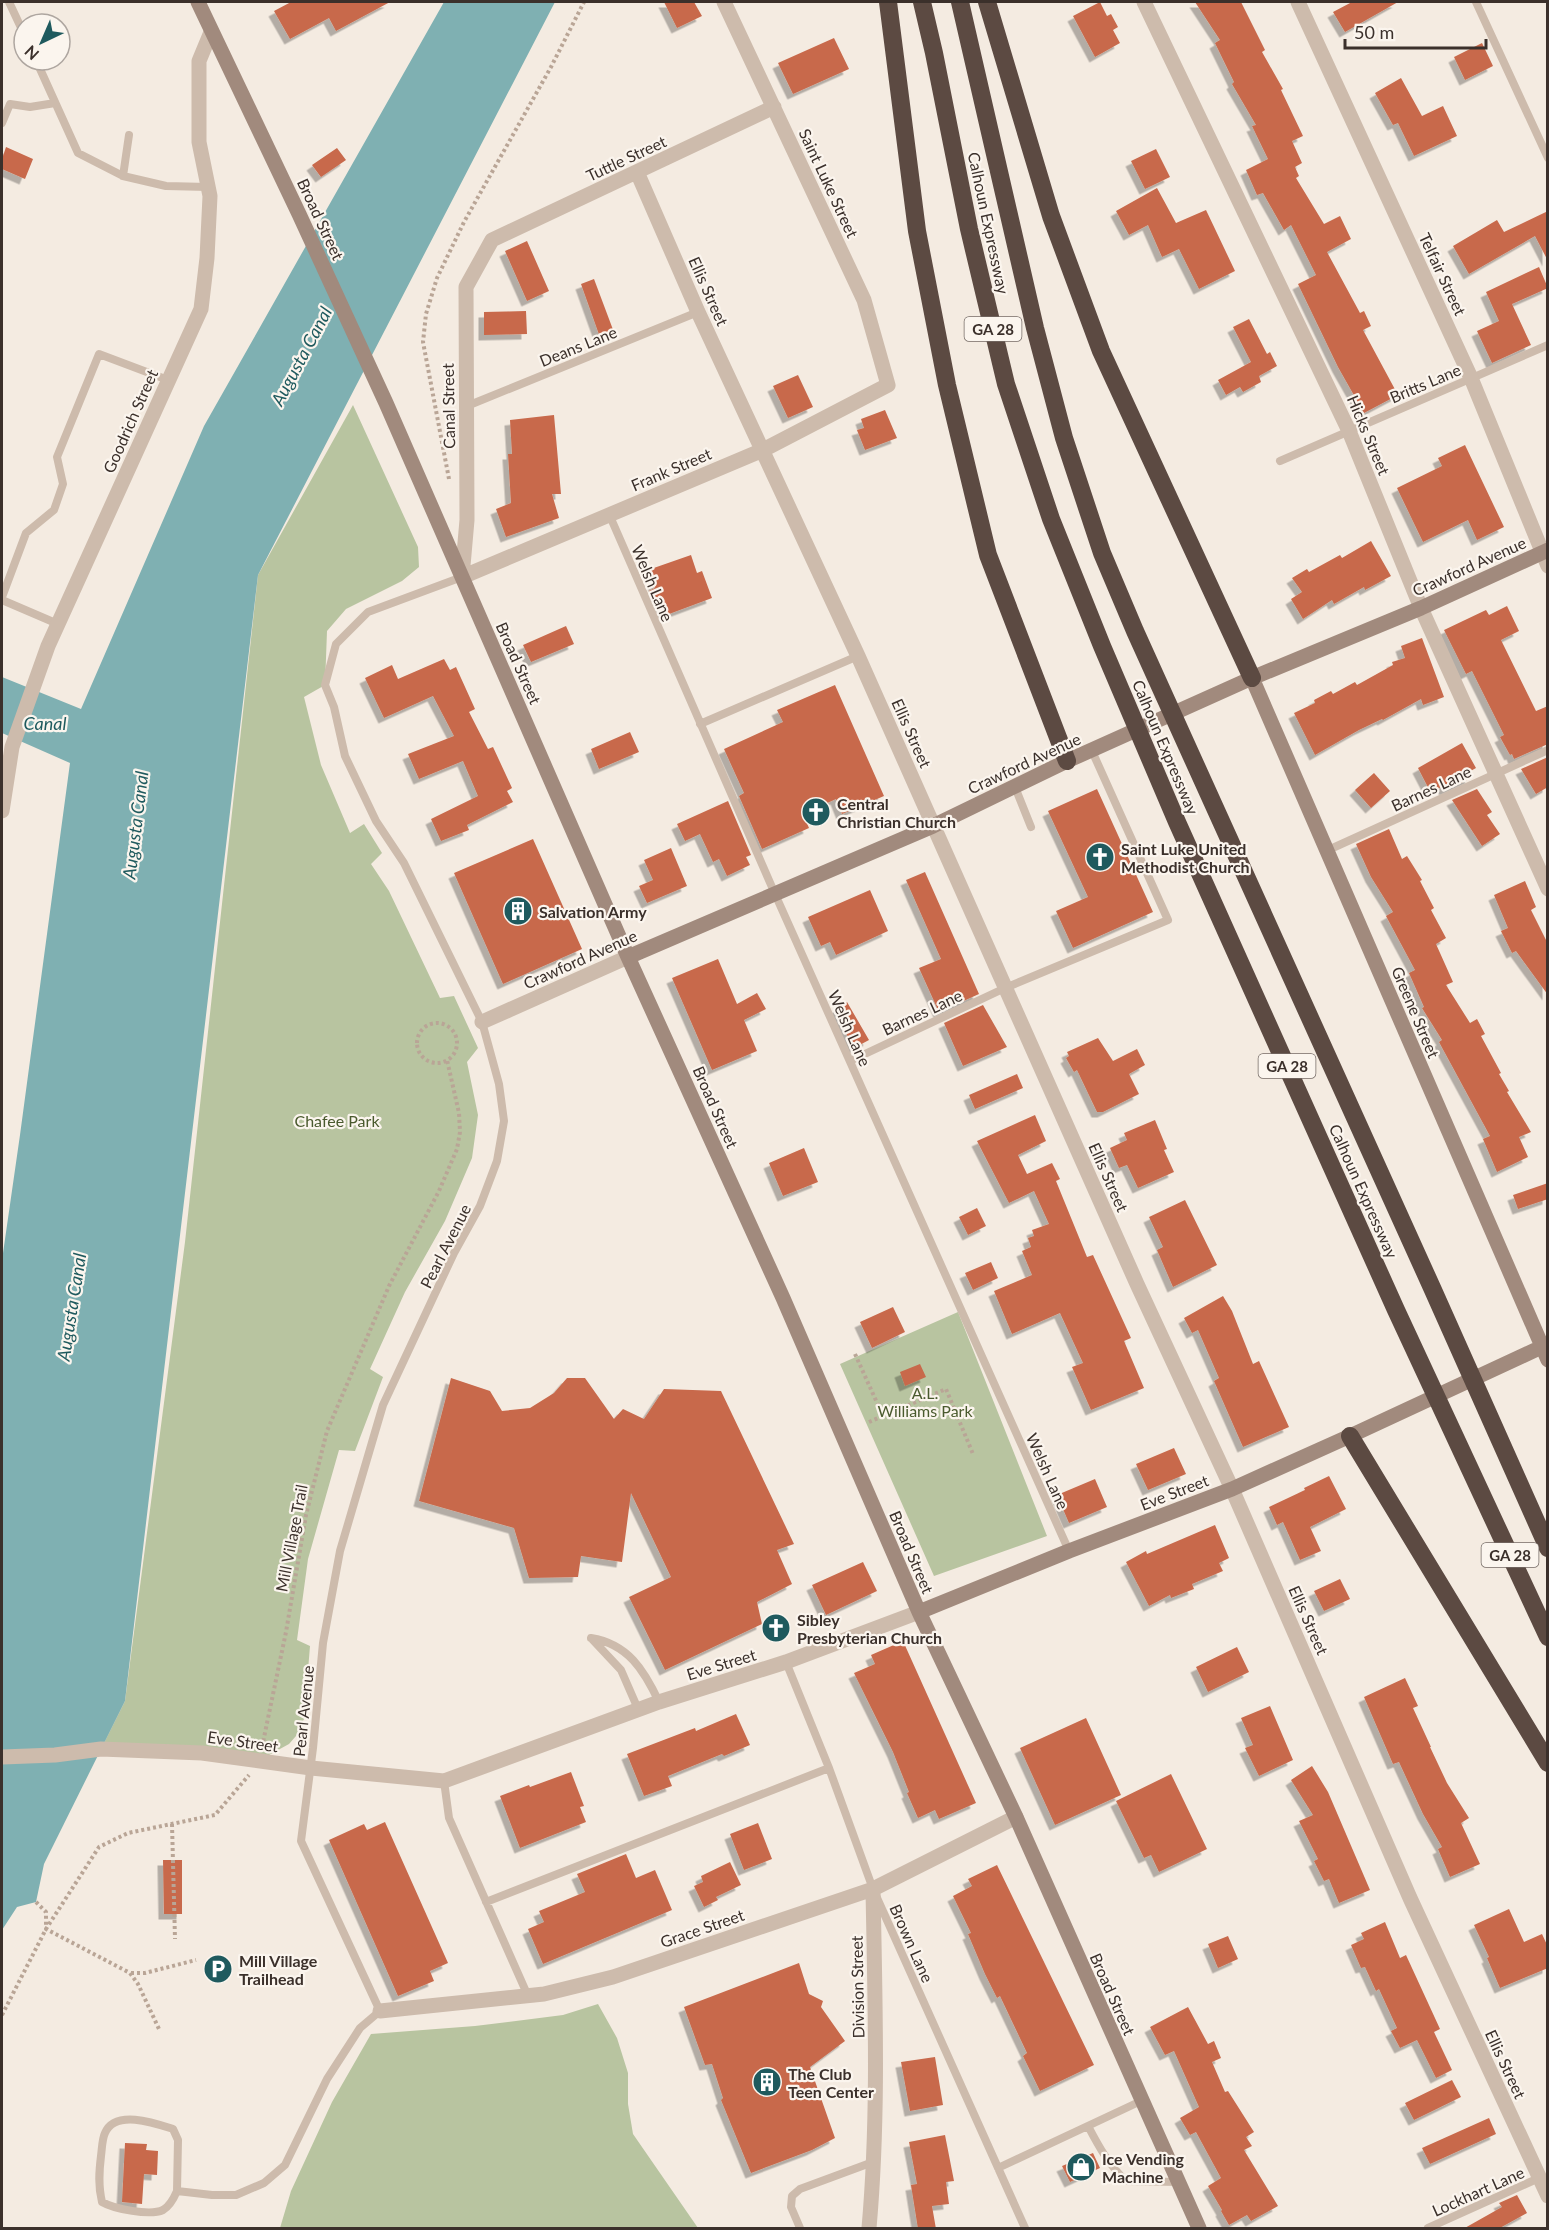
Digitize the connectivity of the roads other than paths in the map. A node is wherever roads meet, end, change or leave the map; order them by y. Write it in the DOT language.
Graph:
graph roads {
  1 [pos="198,2"];
  2 [pos="724,2"];
  3 [pos="888,2"];
  4 [pos="922,2"];
  5 [pos="960,2"];
  6 [pos="987,2"];
  7 [pos="1144,2"];
  8 [pos="1298,2"];
  9 [pos="1476,2"];
  10 [pos="211,32"];
  11 [pos="41,72"];
  12 [pos="55,103"];
  13 [pos="774,107"];
  14 [pos="2,123"];
  15 [pos="129,135"];
  16 [pos="1548,158"];
  17 [pos="637,172"];
  18 [pos="123,176"];
  19 [pos="208,187"];
  20 [pos="492,240"];
  21 [pos="698,312"];
  22 [pos="1548,345"];
  23 [pos="1471,378"];
  24 [pos="168,380"];
  25 [pos="888,385"];
  26 [pos="467,406"];
  27 [pos="1349,431"];
  28 [pos="763,450"];
  29 [pos="1280,461"];
  30 [pos="609,514"];
  31 [pos="1546,556"];
  32 [pos="462,577"];
  33 [pos="2,599"];
  34 [pos="1421,608"];
  35 [pos="58,624"];
  36 [pos="858,656"];
  37 [pos="1252,678"];
  38 [pos="700,724"];
  39 [pos="9,746"];
  40 [pos="1548,750"];
  41 [pos="1092,751"];
  42 [pos="1067,761"];
  43 [pos="1496,772"];
  44 [pos="1015,787"];
  45 [pos="2,811"];
  46 [pos="933,825"];
  47 [pos="1030,827"];
  48 [pos="1326,851"];
  49 [pos="1548,889"];
  50 [pos="775,894"];
  51 [pos="628,957"];
  52 [pos="1005,988"];
  53 [pos="482,1022"];
  54 [pos="850,1061"];
  55 [pos="1546,1350"];
  56 [pos="1350,1436"];
  57 [pos="1232,1489"];
  58 [pos="1548,1548"];
  59 [pos="1069,1551"];
  60 [pos="919,1612"];
  61 [pos="1548,1637"];
  62 [pos="786,1662"];
  63 [pos="659,1702"];
  64 [pos="638,1710"];
  65 [pos="2,1757"];
  66 [pos="1548,1763"];
  67 [pos="311,1768"];
  68 [pos="829,1768"];
  69 [pos="444,1781"];
  70 [pos="1016,1817"];
  71 [pos="873,1889"];
  72 [pos="486,1902"];
  73 [pos="528,1996"];
  74 [pos="380,2011"];
  75 [pos="1141,2101"];
  76 [pos="1088,2126"];
  77 [pos="873,2162"];
  78 [pos="998,2169"];
  79 [pos="1539,2178"];
  80 [pos="1178,2182"];
  81 [pos="177,2191"];
  82 [pos="1548,2196"];
  83 [pos="800,2229"];
  84 [pos="869,2229"];
  85 [pos="1025,2229"];
  86 [pos="1199,2229"];
  87 [pos="1428,2229"];
  1 -- 10 [label="main road, Broad Street"];
  2 -- 13 [label="street, Saint Luke Street"];
  3 -- 42 [label="highway"];
  4 -- 61 [label="highway, Calhoun Expressway / GA 28"];
  5 -- 58 [label="highway, Calhoun Expressway / GA 28"];
  6 -- 37 [label="highway"];
  7 -- 27 [label="street, Hicks Street"];
  8 -- 23 [label="street, Telfair Street"];
  9 -- 16 [label="lane"];
  10 -- 19 [label="street, Goodrich Street"];
  10 -- 32 [label="main road, Broad Street"];
  11 -- 12 [label="lane"];
  12 -- 14 [label="lane"];
  12 -- 18 [label="lane"];
  13 -- 17 [label="street, Tuttle Street"];
  13 -- 25 [label="street, Saint Luke Street"];
  15 -- 18 [label="lane"];
  17 -- 20 [label="street, Tuttle Street"];
  17 -- 21 [label="street, Ellis Street"];
  18 -- 19 [label="lane"];
  19 -- 24 [label="street, Goodrich Street"];
  20 -- 26 [label="street, Canal Street"];
  21 -- 26 [label="lane, Deans Lane"];
  21 -- 28 [label="street, Ellis Street"];
  22 -- 23 [label="lane, Britts Lane"];
  23 -- 27 [label="lane, Britts Lane"];
  23 -- 31 [label="street, Telfair Street"];
  24 -- 33 [label="lane"];
  24 -- 35 [label="street, Goodrich Street"];
  25 -- 28 [label="street, Frank Street"];
  26 -- 32 [label="street, Canal Street"];
  27 -- 29 [label="lane, Britts Lane"];
  27 -- 34 [label="street, Hicks Street"];
  28 -- 30 [label="street, Frank Street"];
  28 -- 36 [label="street, Ellis Street"];
  30 -- 32 [label="street, Frank Street"];
  30 -- 38 [label="lane, Welsh Lane"];
  31 -- 34 [label="main road, Crawford Avenue"];
  32 -- 51 [label="main road, Broad Street"];
  32 -- 53 [label="lane, Pearl Avenue"];
  33 -- 35 [label="lane"];
  34 -- 37 [label="main road, Crawford Avenue"];
  34 -- 43 [label="street, Hicks Street"];
  35 -- 39 [label="street, Goodrich Street"];
  36 -- 38 [label="lane"];
  36 -- 46 [label="street, Ellis Street"];
  37 -- 41 [label="main road, Crawford Avenue"];
  37 -- 48 [label="main road, Greene Street"];
  38 -- 50 [label="lane, Welsh Lane"];
  39 -- 45 [label="street, Goodrich Street"];
  40 -- 43 [label="lane, Barnes Lane"];
  41 -- 42 [label="main road, Crawford Avenue"];
  41 -- 52 [label="lane, Barnes Lane"];
  42 -- 44 [label="main road, Crawford Avenue"];
  43 -- 48 [label="lane, Barnes Lane"];
  43 -- 49 [label="street, Hicks Street"];
  44 -- 46 [label="main road, Crawford Avenue"];
  44 -- 47 [label="lane"];
  46 -- 50 [label="main road, Crawford Avenue"];
  46 -- 52 [label="street, Ellis Street"];
  48 -- 55 [label="main road, Greene Street"];
  50 -- 51 [label="main road, Crawford Avenue"];
  50 -- 54 [label="lane, Welsh Lane"];
  51 -- 53 [label="street, Crawford Avenue"];
  51 -- 60 [label="main road, Broad Street"];
  52 -- 54 [label="lane, Barnes Lane"];
  52 -- 57 [label="street, Ellis Street"];
  53 -- 67 [label="lane, Pearl Avenue"];
  54 -- 59 [label="lane, Welsh Lane"];
  55 -- 56 [label="main road, Eve Street"];
  56 -- 57 [label="main road, Eve Street"];
  56 -- 66 [label="highway"];
  57 -- 59 [label="main road, Eve Street"];
  57 -- 79 [label="street, Ellis Street"];
  59 -- 60 [label="main road, Eve Street"];
  60 -- 62 [label="street, Eve Street"];
  60 -- 70 [label="main road, Broad Street"];
  62 -- 63 [label="street, Eve Street"];
  62 -- 68 [label="lane, Brown Lane"];
  63 -- 64 [label="street, Eve Street"];
  63 -- 64 [label="lane"];
  64 -- 69 [label="street, Eve Street"];
  65 -- 67 [label="street, Eve Street"];
  67 -- 69 [label="street, Eve Street"];
  67 -- 74 [label="lane, Pearl Avenue"];
  68 -- 71 [label="lane, Brown Lane"];
  68 -- 72 [label="lane"];
  69 -- 72 [label="lane"];
  70 -- 71 [label="street, Grace Street"];
  70 -- 75 [label="main road, Broad Street"];
  71 -- 73 [label="street, Grace Street"];
  71 -- 77 [label="street, Division Street"];
  71 -- 78 [label="lane, Brown Lane"];
  72 -- 73 [label="lane"];
  73 -- 74 [label="street, Grace Street"];
  74 -- 81 [label="lane"];
  75 -- 76 [label="lane"];
  75 -- 80 [label="main road, Broad Street"];
  76 -- 78 [label="lane"];
  76 -- 80 [label="lane"];
  77 -- 83 [label="lane"];
  77 -- 84 [label="street, Division Street"];
  78 -- 85 [label="lane, Brown Lane"];
  79 -- 82 [label="street, Ellis Street"];
  79 -- 87 [label="lane, Lockhart Lane"];
  80 -- 86 [label="main road, Broad Street"];
  81 -- 81 [label="lane"];
}
